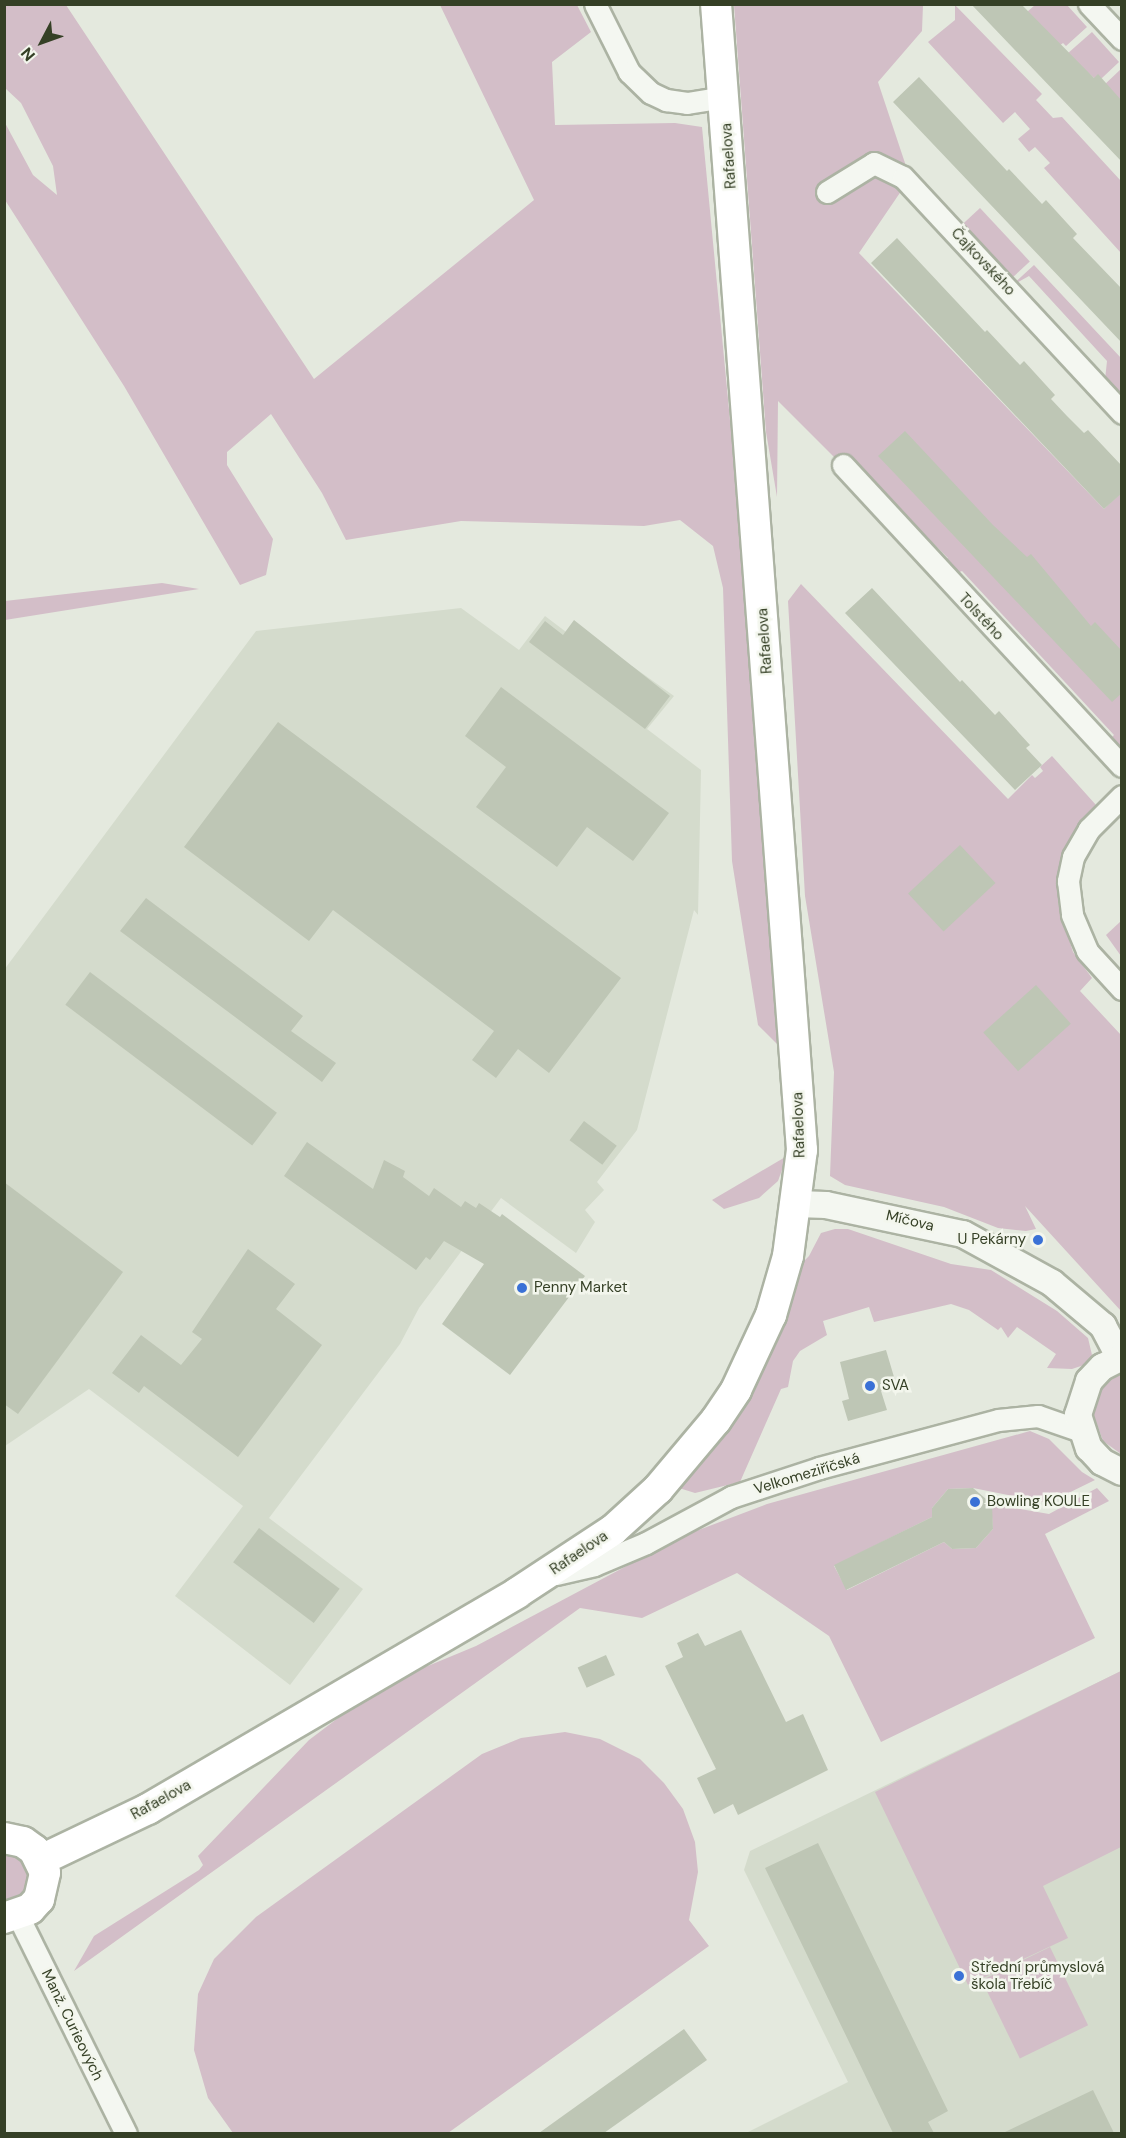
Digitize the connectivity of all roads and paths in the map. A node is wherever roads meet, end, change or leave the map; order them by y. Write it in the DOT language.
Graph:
graph roads {
  1 [pos="595,4"];
  2 [pos="716,4"];
  3 [pos="1089,4"];
  4 [pos="1122,39"];
  5 [pos="724,97"];
  6 [pos="827,192"];
  7 [pos="1122,413"];
  8 [pos="843,465"];
  9 [pos="1122,766"];
  10 [pos="1122,796"];
  11 [pos="1122,989"];
  12 [pos="797,1204"];
  13 [pos="1121,1358"];
  14 [pos="1081,1431"];
  15 [pos="1122,1472"];
  16 [pos="543,1577"];
  17 [pos="4,1838"];
  18 [pos="41,1860"];
  19 [pos="11,1917"];
  20 [pos="126,2133"];
  1 -- 5 [label="street"];
  2 -- 5 [label="main road, Rafaelova"];
  3 -- 4 [label="street"];
  5 -- 12 [label="main road, Rafaelova"];
  6 -- 7 [label="street, Čajkovského"];
  8 -- 9 [label="street, Tolstého"];
  10 -- 11 [label="street"];
  12 -- 13 [label="street, Míčova"];
  12 -- 16 [label="main road, Rafaelova"];
  13 -- 14 [label="street"];
  14 -- 15 [label="street"];
  14 -- 16 [label="street, Velkomeziříčská"];
  16 -- 18 [label="main road, Rafaelova"];
  17 -- 18 [label="main road"];
  18 -- 19 [label="main road"];
  19 -- 20 [label="street, Manž. Curieových"];
}
